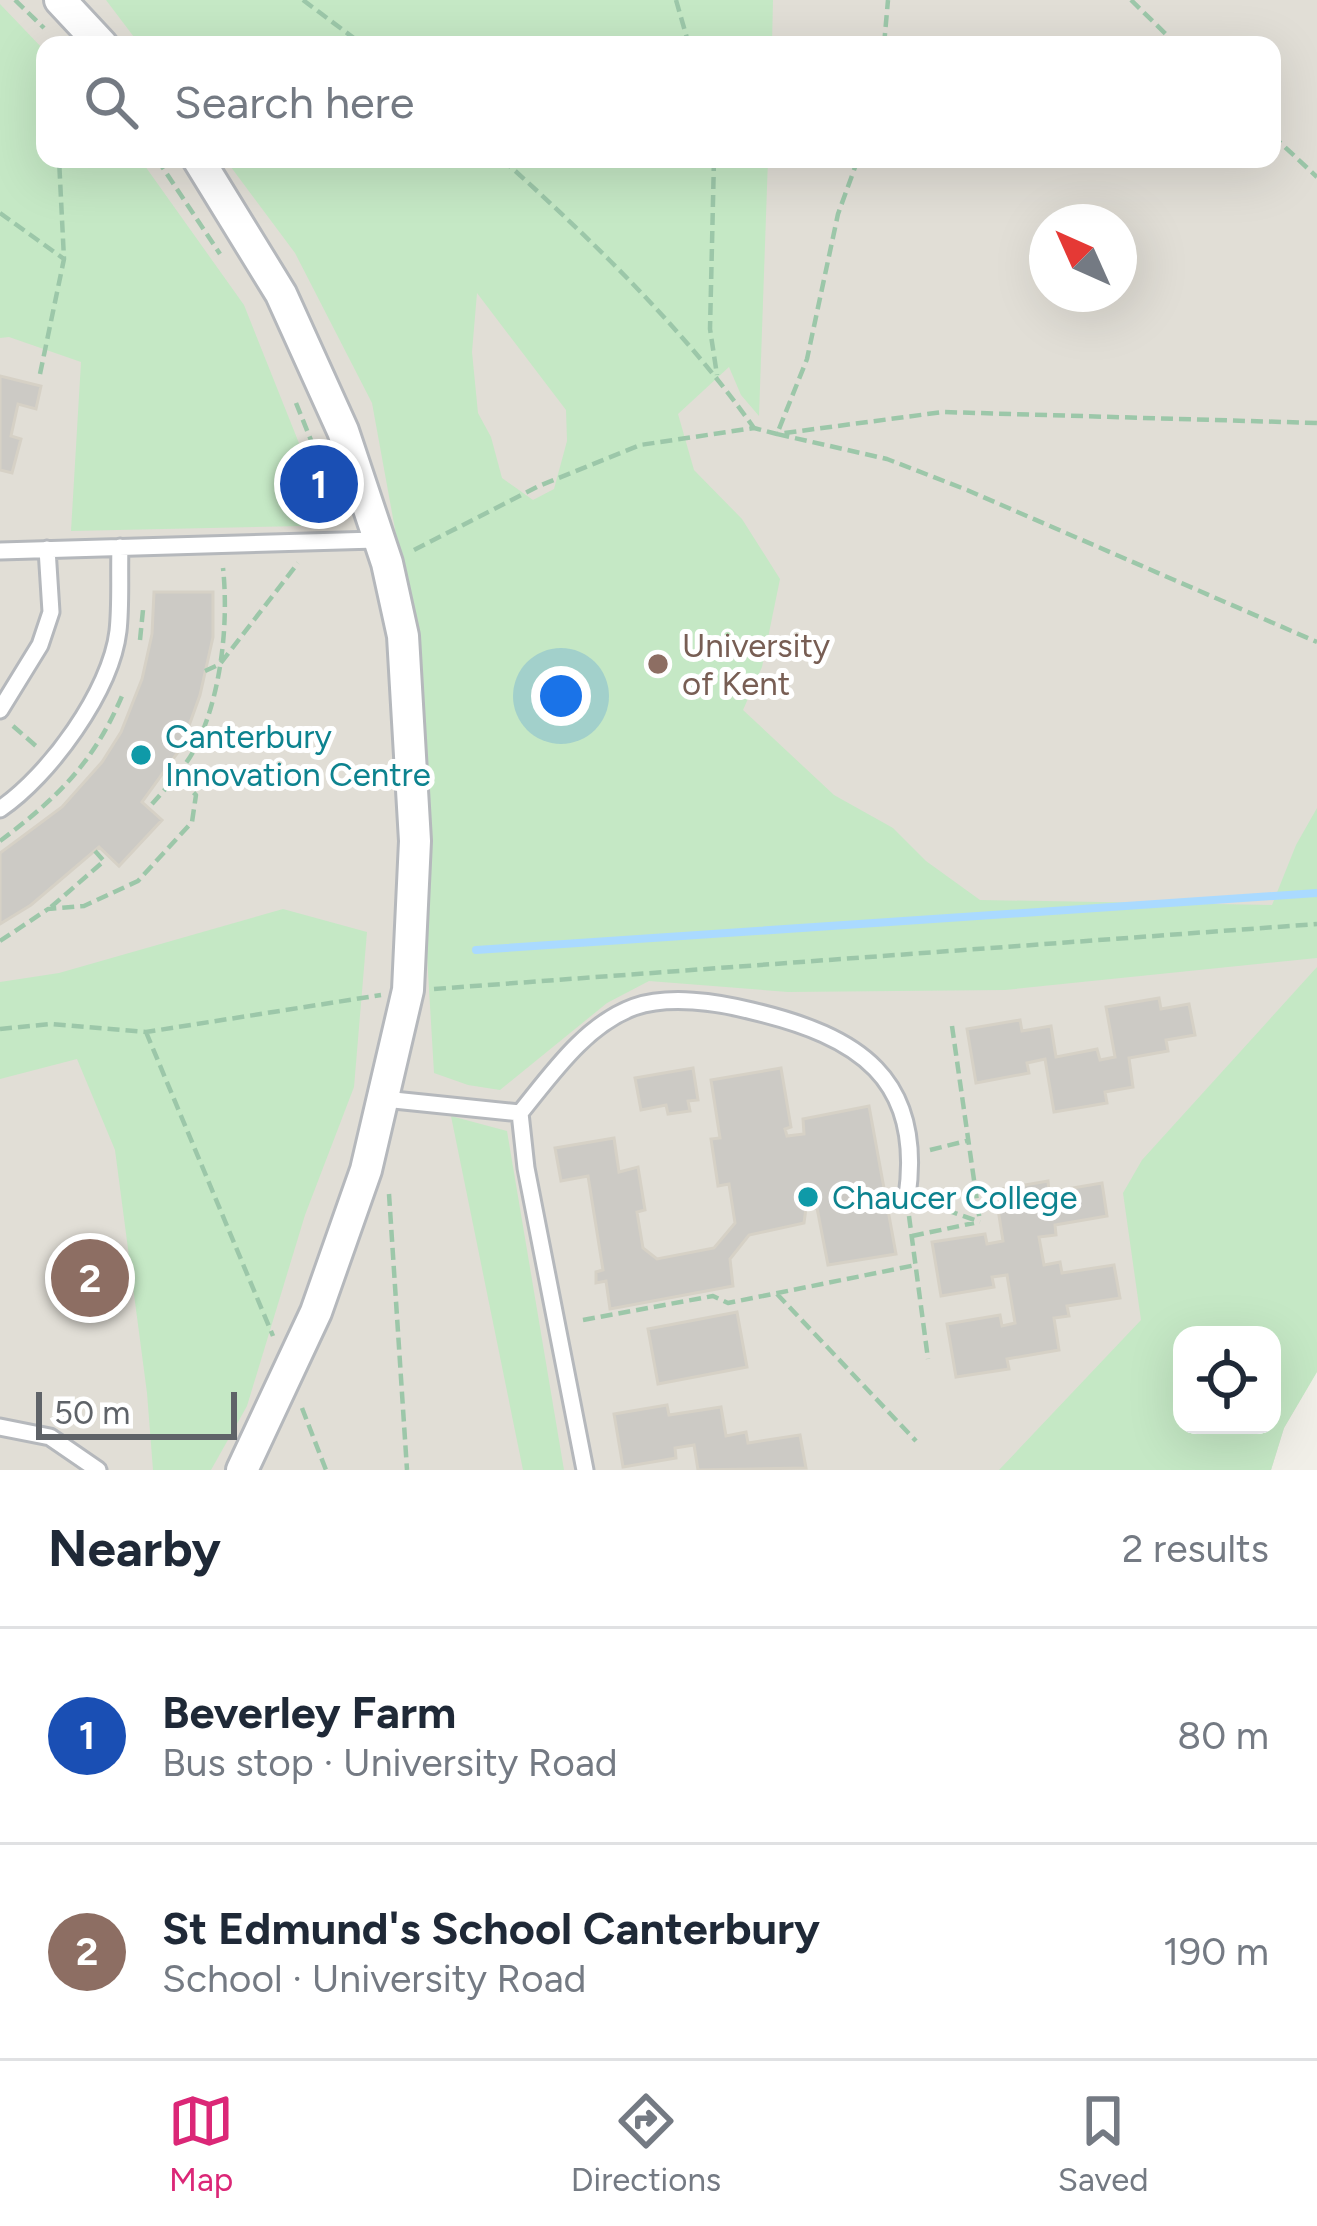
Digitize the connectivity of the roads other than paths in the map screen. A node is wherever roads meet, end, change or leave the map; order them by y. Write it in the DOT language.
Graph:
graph roads {
  1 [pos="60,0"];
  2 [pos="94,36"];
  3 [pos="204,168"];
  4 [pos="120,547"];
  5 [pos="47,549"];
  6 [pos="0,551"];
  7 [pos="382,552"];
  8 [pos="0,710"];
  9 [pos="0,808"];
  10 [pos="383,1099"];
  11 [pos="520,1113"];
  12 [pos="907,1197"];
  13 [pos="0,1427"];
  14 [pos="98,1470"];
  15 [pos="242,1470"];
  16 [pos="585,1470"];
  1 -- 2 [label="street"];
  3 -- 7 [label="street"];
  4 -- 5 [label="lane"];
  4 -- 7 [label="lane"];
  4 -- 9 [label="lane"];
  5 -- 6 [label="lane"];
  5 -- 8 [label="lane"];
  7 -- 10 [label="street"];
  10 -- 11 [label="lane"];
  10 -- 15 [label="street"];
  11 -- 12 [label="lane"];
  11 -- 16 [label="lane"];
  13 -- 14 [label="lane"];
}
